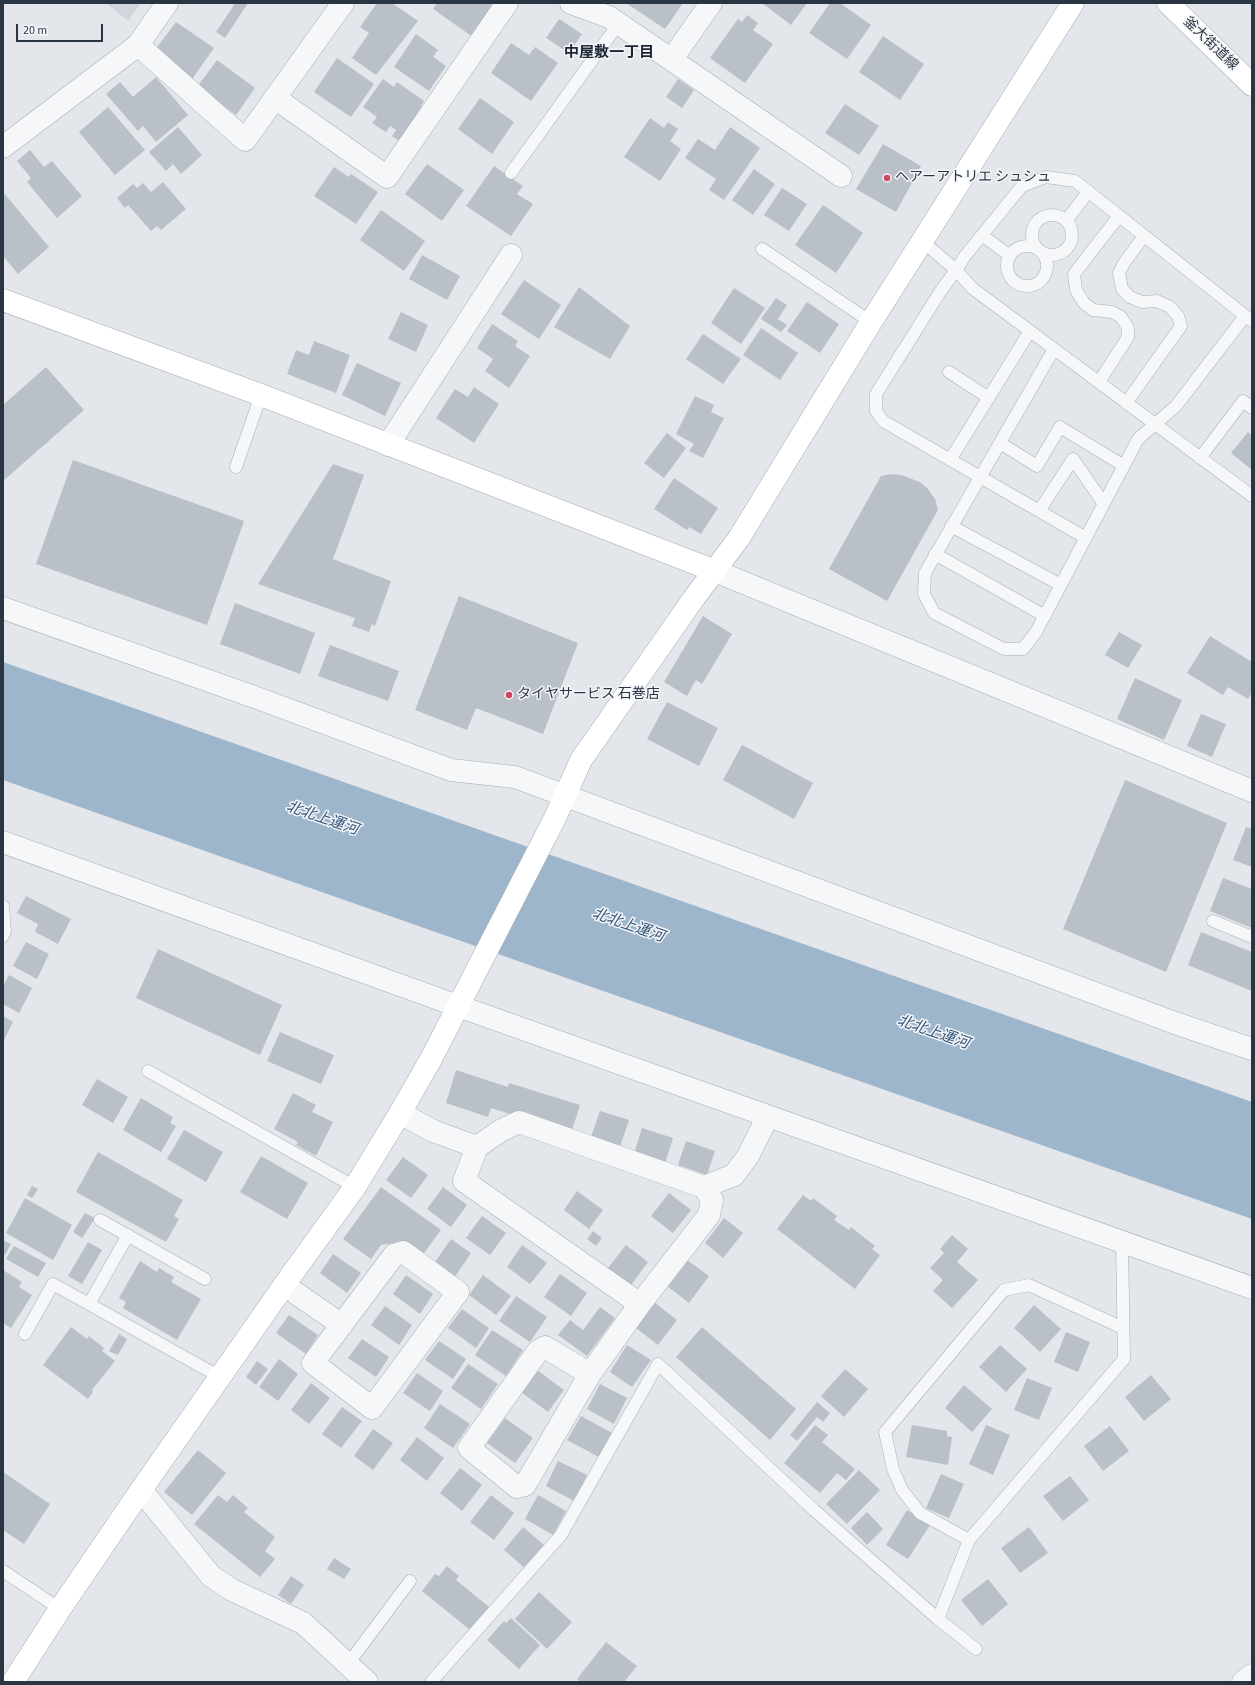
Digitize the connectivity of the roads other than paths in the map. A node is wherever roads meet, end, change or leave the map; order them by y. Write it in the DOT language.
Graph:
graph roads {
  1 [pos="168,3"];
  2 [pos="342,3"];
  3 [pos="507,3"];
  4 [pos="571,3"];
  5 [pos="711,3"];
  6 [pos="1073,3"];
  7 [pos="1168,3"];
  8 [pos="619,23"];
  9 [pos="138,45"];
  10 [pos="672,59"];
  11 [pos="1252,85"];
  12 [pos="275,98"];
  13 [pos="3,147"];
  14 [pos="511,173"];
  15 [pos="841,176"];
  16 [pos="1088,192"];
  17 [pos="1119,216"];
  18 [pos="1066,221"];
  19 [pos="982,235"];
  20 [pos="1144,236"];
  21 [pos="922,241"];
  22 [pos="762,249"];
  23 [pos="1041,252"];
  24 [pos="511,255"];
  25 [pos="1010,256"];
  26 [pos="956,270"];
  27 [pos="3,300"];
  28 [pos="1249,319"];
  29 [pos="871,322"];
  30 [pos="1030,331"];
  31 [pos="1054,349"];
  32 [pos="949,372"];
  33 [pos="1099,382"];
  34 [pos="261,395"];
  35 [pos="989,398"];
  36 [pos="1126,403"];
  37 [pos="1252,408"];
  38 [pos="1154,424"];
  39 [pos="1000,443"];
  40 [pos="388,445"];
  41 [pos="1200,458"];
  42 [pos="950,460"];
  43 [pos="1124,466"];
  44 [pos="236,467"];
  45 [pos="980,477"];
  46 [pos="1252,496"];
  47 [pos="1104,504"];
  48 [pos="1040,511"];
  49 [pos="951,526"];
  50 [pos="1086,538"];
  51 [pos="935,554"];
  52 [pos="715,571"];
  53 [pos="1061,585"];
  54 [pos="3,608"];
  55 [pos="1045,616"];
  56 [pos="1252,791"];
  57 [pos="565,795"];
  58 [pos="3,842"];
  59 [pos="3,906"];
  60 [pos="1213,921"];
  61 [pos="3,936"];
  62 [pos="1252,937"];
  63 [pos="458,1006"];
  64 [pos="1252,1049"];
  65 [pos="148,1071"];
  66 [pos="400,1113"];
  67 [pos="768,1116"];
  68 [pos="476,1147"];
  69 [pos="704,1187"];
  70 [pos="355,1188"];
  71 [pos="100,1220"];
  72 [pos="128,1235"];
  73 [pos="1122,1242"];
  74 [pos="205,1279"];
  75 [pos="284,1285"];
  76 [pos="1252,1288"];
  77 [pos="89,1304"];
  78 [pos="640,1304"];
  79 [pos="342,1325"];
  80 [pos="1123,1328"];
  81 [pos="25,1334"];
  82 [pos="590,1374"];
  83 [pos="220,1377"];
  84 [pos="141,1490"];
  85 [pos="969,1540"];
  86 [pos="3,1571"];
  87 [pos="410,1581"];
  88 [pos="60,1608"];
  89 [pos="938,1620"];
  90 [pos="976,1649"];
  91 [pos="348,1664"];
  92 [pos="1252,1675"];
  93 [pos="13,1682"];
  94 [pos="367,1682"];
  95 [pos="431,1682"];
  96 [pos="1243,1682"];
  1 -- 9 [label="street"];
  2 -- 12 [label="street"];
  3 -- 12 [label="street"];
  4 -- 8 [label="street"];
  5 -- 10 [label="street"];
  6 -- 21 [label="street"];
  7 -- 11 [label="street, 釜大街道線"];
  8 -- 10 [label="street"];
  8 -- 14 [label="lane"];
  9 -- 12 [label="street"];
  9 -- 13 [label="street"];
  10 -- 15 [label="street"];
  16 -- 17 [label="lane"];
  16 -- 18 [label="lane"];
  16 -- 19 [label="lane"];
  17 -- 20 [label="lane"];
  17 -- 33 [label="lane"];
  18 -- 23 [label="lane"];
  18 -- 23 [label="lane"];
  19 -- 25 [label="lane"];
  19 -- 26 [label="lane"];
  20 -- 28 [label="lane"];
  20 -- 36 [label="lane"];
  21 -- 26 [label="lane"];
  21 -- 29 [label="street"];
  22 -- 29 [label="lane"];
  23 -- 25 [label="lane"];
  23 -- 25 [label="lane"];
  24 -- 40 [label="street"];
  26 -- 30 [label="lane"];
  26 -- 42 [label="lane"];
  27 -- 34 [label="street"];
  28 -- 38 [label="lane"];
  29 -- 52 [label="street"];
  30 -- 31 [label="lane"];
  30 -- 35 [label="lane"];
  31 -- 33 [label="lane"];
  31 -- 39 [label="lane"];
  32 -- 35 [label="lane"];
  33 -- 36 [label="lane"];
  34 -- 40 [label="street"];
  34 -- 44 [label="lane"];
  35 -- 42 [label="lane"];
  36 -- 38 [label="lane"];
  37 -- 41 [label="lane"];
  38 -- 41 [label="lane"];
  38 -- 43 [label="lane"];
  39 -- 43 [label="lane"];
  39 -- 45 [label="lane"];
  40 -- 52 [label="street"];
  41 -- 46 [label="lane"];
  42 -- 45 [label="lane"];
  43 -- 47 [label="lane"];
  45 -- 48 [label="lane"];
  45 -- 49 [label="lane"];
  47 -- 48 [label="lane"];
  47 -- 50 [label="lane"];
  48 -- 50 [label="lane"];
  49 -- 51 [label="lane"];
  49 -- 53 [label="lane"];
  50 -- 53 [label="lane"];
  51 -- 55 [label="lane"];
  51 -- 55 [label="lane"];
  52 -- 56 [label="street"];
  52 -- 57 [label="street"];
  53 -- 55 [label="lane"];
  54 -- 57 [label="street"];
  57 -- 63 [label="street"];
  57 -- 64 [label="street"];
  58 -- 63 [label="street"];
  59 -- 61 [label="lane"];
  60 -- 62 [label="lane"];
  63 -- 66 [label="street"];
  63 -- 67 [label="street"];
  65 -- 70 [label="lane"];
  66 -- 68 [label="street"];
  66 -- 70 [label="street"];
  67 -- 69 [label="street"];
  67 -- 73 [label="street"];
  68 -- 69 [label="street"];
  68 -- 78 [label="street"];
  69 -- 78 [label="street"];
  70 -- 75 [label="street"];
  71 -- 72 [label="lane"];
  72 -- 74 [label="lane"];
  72 -- 77 [label="lane"];
  73 -- 76 [label="street"];
  73 -- 80 [label="lane"];
  75 -- 79 [label="street"];
  75 -- 83 [label="street"];
  77 -- 81 [label="lane"];
  77 -- 83 [label="lane"];
  78 -- 82 [label="street"];
  79 -- 79 [label="street"];
  80 -- 85 [label="lane"];
  80 -- 85 [label="lane"];
  82 -- 82 [label="street"];
  83 -- 84 [label="street"];
  84 -- 88 [label="street"];
  84 -- 91 [label="street"];
  85 -- 89 [label="lane"];
  86 -- 88 [label="lane"];
  87 -- 91 [label="lane"];
  88 -- 93 [label="street"];
  89 -- 90 [label="lane"];
  89 -- 95 [label="lane"];
  91 -- 94 [label="street"];
  92 -- 96 [label="street"];
}
